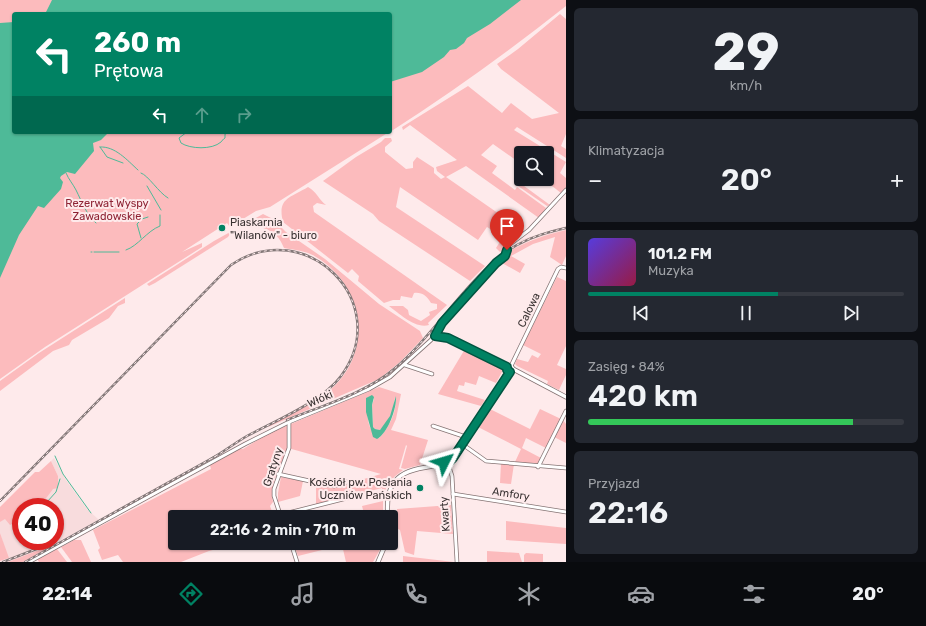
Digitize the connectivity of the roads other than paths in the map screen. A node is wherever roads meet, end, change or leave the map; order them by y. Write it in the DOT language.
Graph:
graph roads {
  1 [pos="566,190"];
  2 [pos="566,268"];
  3 [pos="435,336"];
  4 [pos="405,365"];
  5 [pos="510,369"];
  6 [pos="432,374"];
  7 [pos="566,397"];
  8 [pos="566,411"];
  9 [pos="289,422"];
  10 [pos="433,426"];
  11 [pos="466,436"];
  12 [pos="461,444"];
  13 [pos="447,462"];
  14 [pos="538,467"];
  15 [pos="566,468"];
  16 [pos="278,474"];
  17 [pos="347,482"];
  18 [pos="453,494"];
  19 [pos="359,495"];
  20 [pos="279,510"];
  21 [pos="303,510"];
  22 [pos="388,510"];
  23 [pos="566,512"];
  24 [pos="293,550"];
  25 [pos="383,550"];
  26 [pos="29,562"];
  27 [pos="297,562"];
  28 [pos="378,562"];
  29 [pos="457,562"];
  1 -- 3 [label="street, Włóki"];
  2 -- 5 [label="street, Calowa"];
  3 -- 4 [label="street, Włóki"];
  3 -- 5 [label="street"];
  4 -- 6 [label="street"];
  4 -- 9 [label="street, Włóki"];
  5 -- 7 [label="street"];
  5 -- 11 [label="street"];
  8 -- 14 [label="street"];
  9 -- 16 [label="street, Gratyny"];
  9 -- 26 [label="street, Włóki"];
  10 -- 11 [label="street"];
  11 -- 12 [label="street"];
  12 -- 13 [label="street"];
  12 -- 14 [label="street"];
  13 -- 18 [label="street, Kwarty"];
  13 -- 22 [label="street"];
  14 -- 15 [label="street"];
  16 -- 17 [label="street"];
  16 -- 20 [label="street, Gratyny"];
  18 -- 23 [label="street, Amfory"];
  18 -- 29 [label="street, Kwarty"];
  19 -- 21 [label="street"];
  24 -- 27 [label="street"];
  25 -- 28 [label="street"];
}
